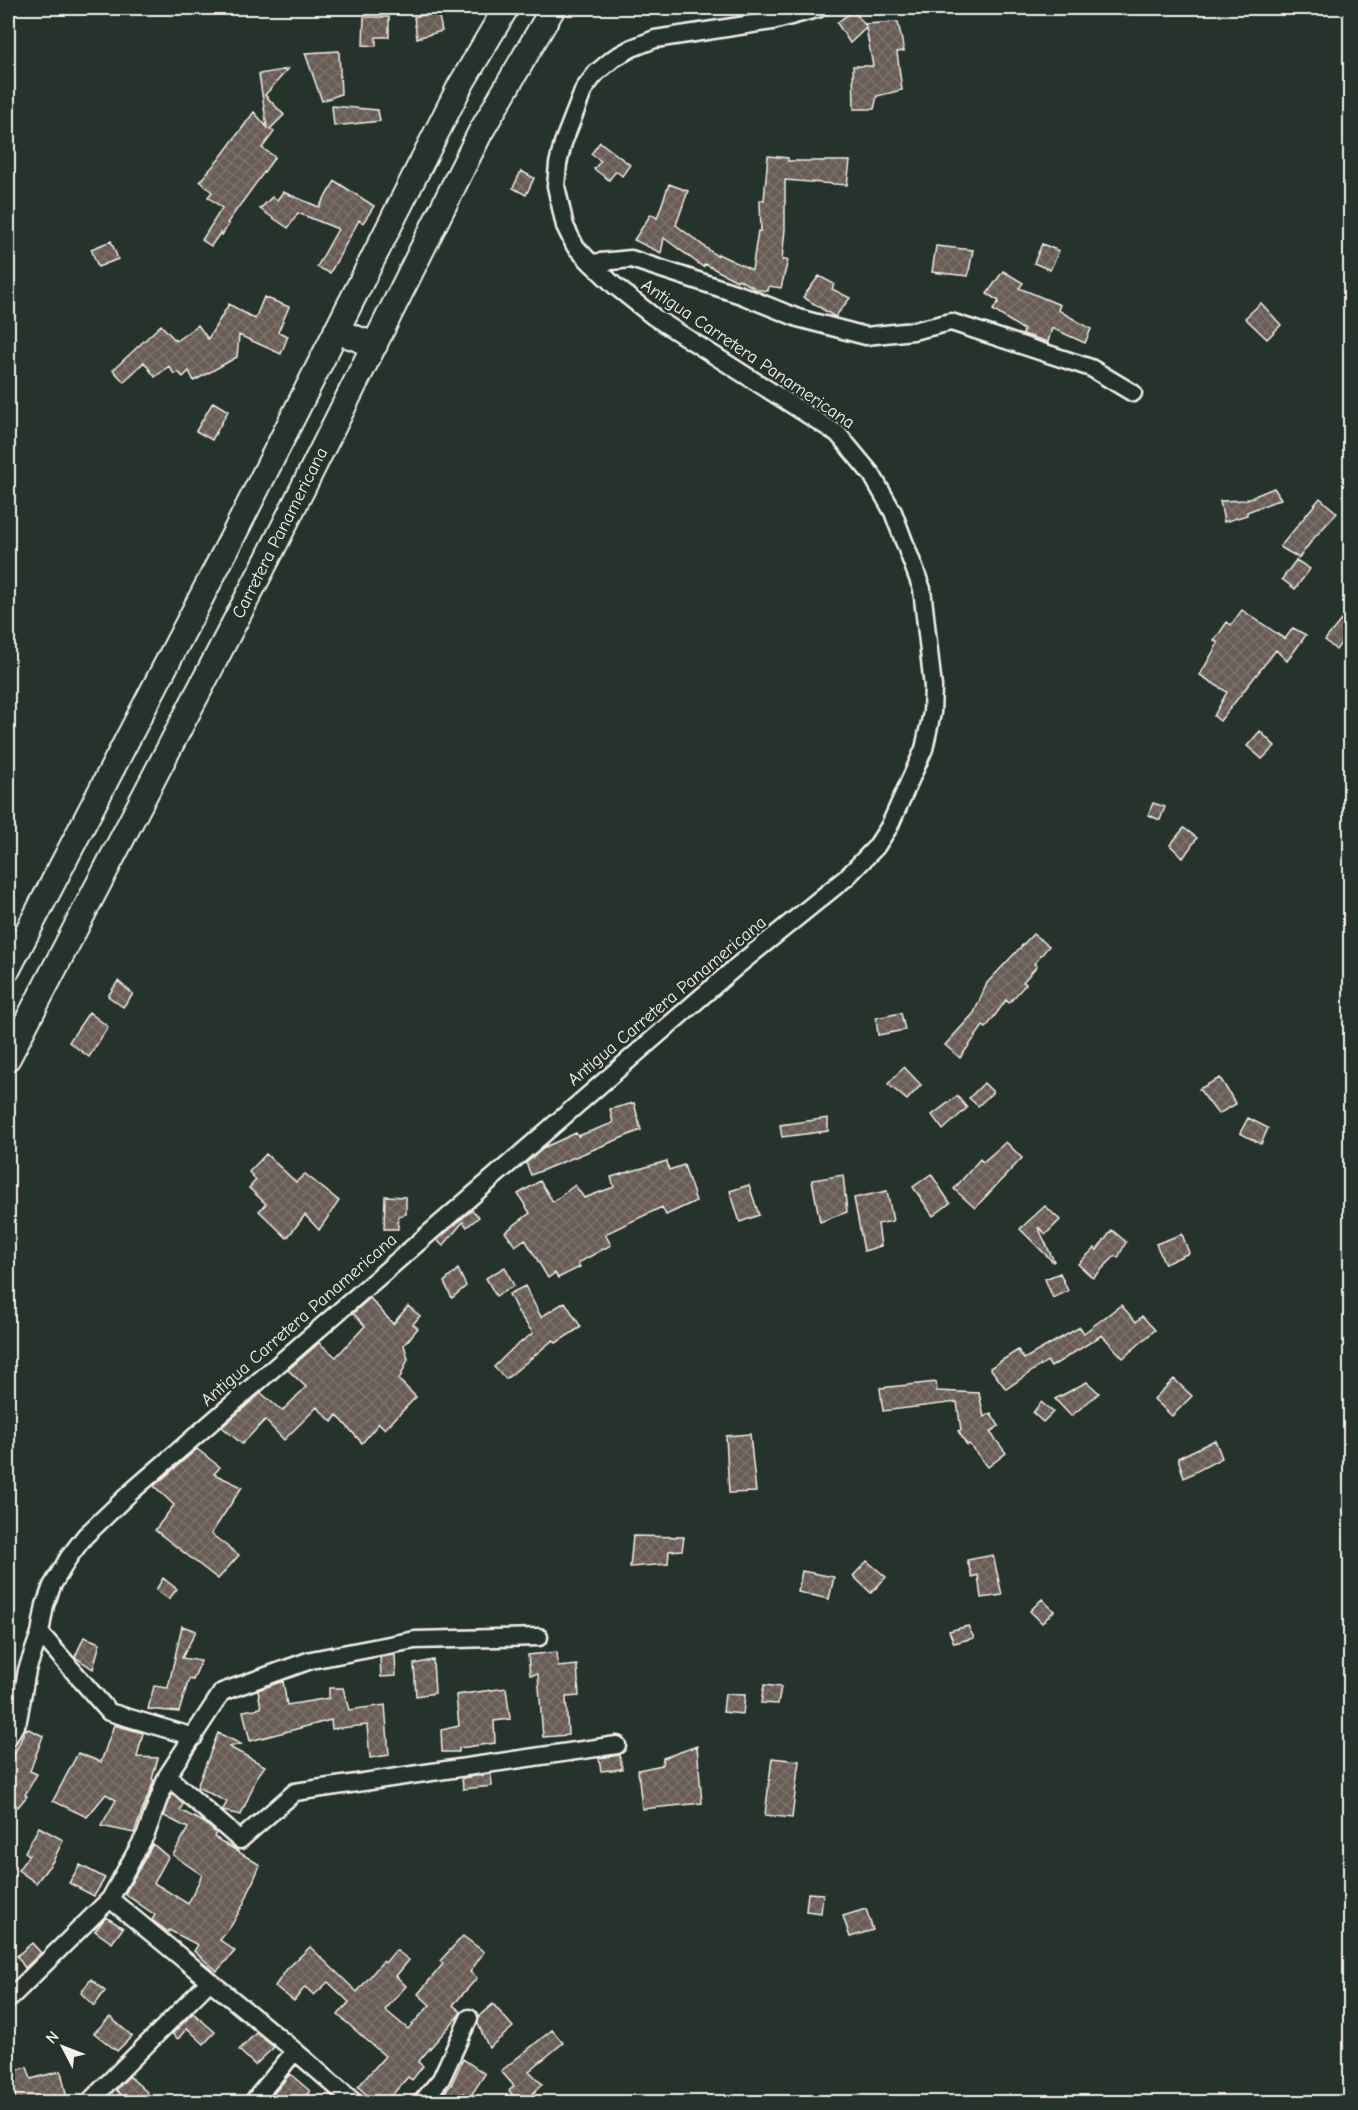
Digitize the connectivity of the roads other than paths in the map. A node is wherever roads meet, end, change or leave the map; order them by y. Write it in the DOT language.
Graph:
graph roads {
  1 [pos="506,8"];
  2 [pos="553,8"];
  3 [pos="820,8"];
  4 [pos="591,263"];
  5 [pos="336,331"];
  6 [pos="375,345"];
  7 [pos="1133,393"];
  8 [pos="8,969"];
  9 [pos="8,1058"];
  10 [pos="40,1633"];
  11 [pos="539,1638"];
  12 [pos="194,1737"];
  13 [pos="8,1738"];
  14 [pos="616,1746"];
  15 [pos="167,1776"];
  16 [pos="110,1899"];
  17 [pos="210,1981"];
  18 [pos="8,2000"];
  19 [pos="470,2018"];
  20 [pos="295,2051"];
  21 [pos="89,2103"];
  22 [pos="253,2103"];
  23 [pos="354,2103"];
  24 [pos="422,2103"];
  1 -- 5 [label="highway"];
  2 -- 6 [label="highway, Carretera Panamericana"];
  3 -- 4 [label="street, Antigua Carretera Panamericana"];
  4 -- 7 [label="street"];
  4 -- 10 [label="street, Antigua Carretera Panamericana"];
  5 -- 6 [label="highway"];
  5 -- 8 [label="highway"];
  6 -- 9 [label="highway, Carretera Panamericana"];
  10 -- 12 [label="street"];
  10 -- 13 [label="street, Antigua Carretera Panamericana"];
  11 -- 12 [label="street"];
  12 -- 15 [label="street"];
  14 -- 15 [label="street"];
  15 -- 16 [label="street"];
  16 -- 17 [label="street"];
  16 -- 18 [label="street"];
  17 -- 20 [label="street"];
  17 -- 21 [label="street"];
  19 -- 24 [label="street"];
  20 -- 22 [label="street"];
  20 -- 23 [label="street"];
}
